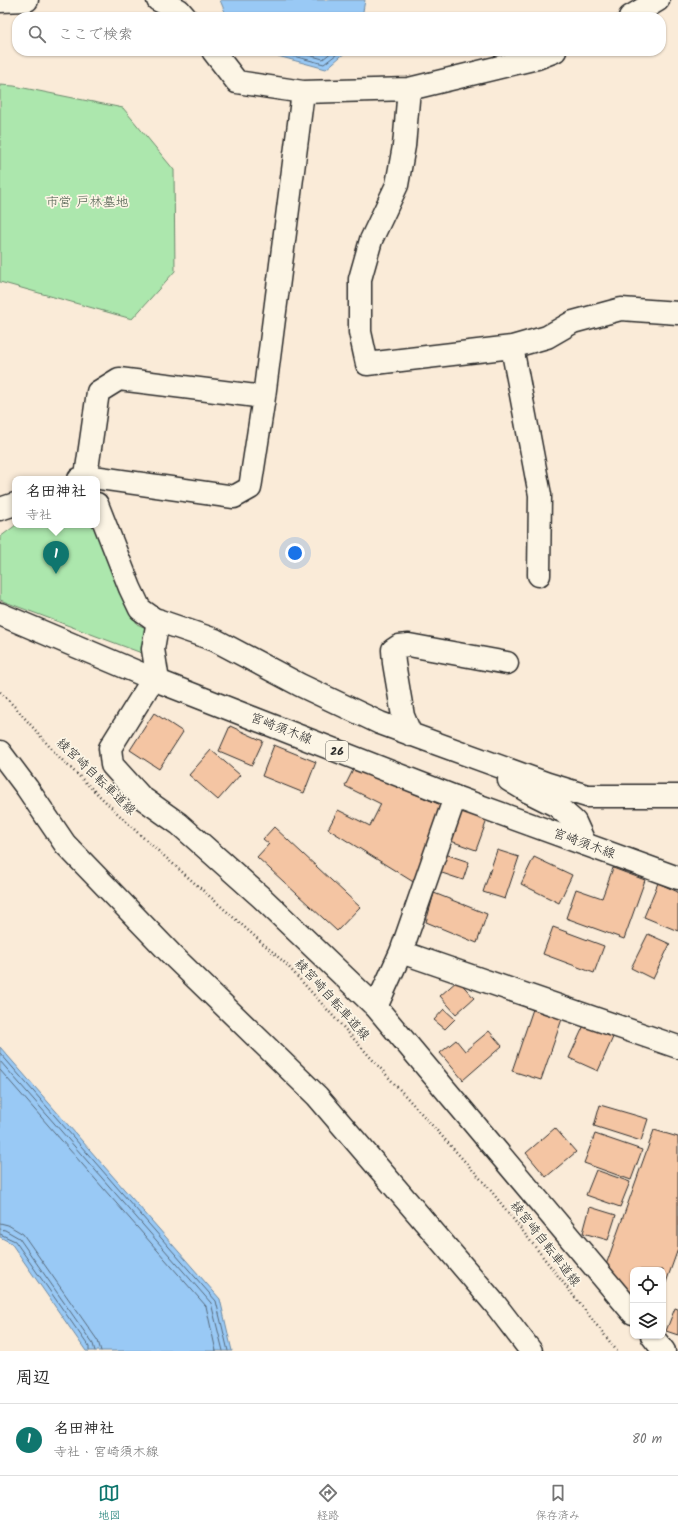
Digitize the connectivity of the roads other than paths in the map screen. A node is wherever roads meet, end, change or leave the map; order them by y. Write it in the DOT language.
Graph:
graph roads {
  1 [pos="27,0"];
  2 [pos="158,0"];
  3 [pos="658,0"];
  4 [pos="0,1"];
  5 [pos="181,12"];
  6 [pos="638,12"];
  7 [pos="217,56"];
  8 [pos="542,56"];
  9 [pos="409,89"];
  10 [pos="302,92"];
  11 [pos="678,313"];
  12 [pos="512,347"];
  13 [pos="264,397"];
  14 [pos="84,476"];
  15 [pos="100,480"];
  16 [pos="12,505"];
  17 [pos="0,509"];
  18 [pos="100,512"];
  19 [pos="539,575"];
  20 [pos="0,614"];
  21 [pos="158,620"];
  22 [pos="507,663"];
  23 [pos="156,680"];
  24 [pos="412,735"];
  25 [pos="0,752"];
  26 [pos="502,768"];
  27 [pos="678,796"];
  28 [pos="455,797"];
  29 [pos="585,844"];
  30 [pos="678,878"];
  31 [pos="401,952"];
  32 [pos="376,1007"];
  33 [pos="678,1047"];
  34 [pos="630,1309"];
  35 [pos="654,1339"];
  36 [pos="531,1351"];
  37 [pos="664,1351"];
  1 -- 4 [label="street"];
  2 -- 5 [label="street"];
  3 -- 6 [label="street"];
  7 -- 10 [label="street"];
  8 -- 9 [label="street"];
  9 -- 10 [label="street"];
  9 -- 12 [label="street"];
  10 -- 13 [label="street"];
  11 -- 12 [label="street"];
  12 -- 19 [label="street"];
  13 -- 14 [label="street"];
  13 -- 15 [label="street"];
  16 -- 17 [label="street"];
  18 -- 21 [label="street"];
  20 -- 23 [label="street, 宮崎須木線 / 26"];
  21 -- 23 [label="street"];
  21 -- 24 [label="street"];
  22 -- 24 [label="street"];
  23 -- 28 [label="street, 宮崎須木線 / 26"];
  23 -- 32 [label="street"];
  24 -- 26 [label="street"];
  25 -- 36 [label="street"];
  26 -- 27 [label="street"];
  26 -- 29 [label="street"];
  28 -- 29 [label="street, 宮崎須木線 / 26"];
  28 -- 31 [label="street"];
  29 -- 30 [label="street, 宮崎須木線 / 26"];
  31 -- 32 [label="street"];
  31 -- 33 [label="street"];
  32 -- 34 [label="street"];
  35 -- 37 [label="street"];
}
